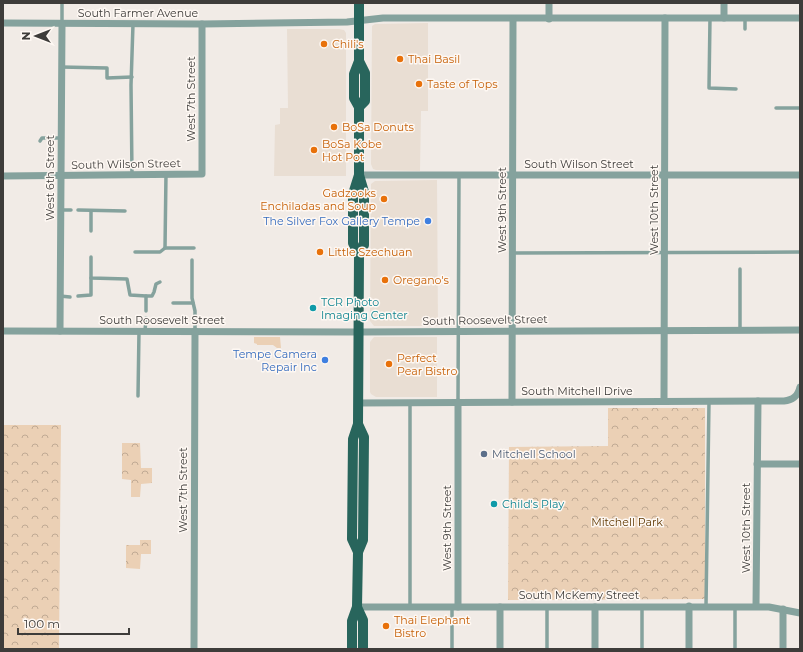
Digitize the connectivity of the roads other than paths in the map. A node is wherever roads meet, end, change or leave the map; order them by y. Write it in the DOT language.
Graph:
graph roads {
  1 [pos="62,3"];
  2 [pos="359,3"];
  3 [pos="549,3"];
  4 [pos="724,3"];
  5 [pos="665,18"];
  6 [pos="710,18"];
  7 [pos="724,18"];
  8 [pos="745,18"];
  9 [pos="800,18"];
  10 [pos="513,19"];
  11 [pos="549,19"];
  12 [pos="359,20"];
  13 [pos="3,24"];
  14 [pos="62,24"];
  15 [pos="133,24"];
  16 [pos="202,24"];
  17 [pos="745,29"];
  18 [pos="62,67"];
  19 [pos="132,77"];
  20 [pos="736,89"];
  21 [pos="776,108"];
  22 [pos="800,108"];
  23 [pos="61,138"];
  24 [pos="40,141"];
  25 [pos="166,174"];
  26 [pos="202,174"];
  27 [pos="132,175"];
  28 [pos="359,175"];
  29 [pos="459,175"];
  30 [pos="513,175"];
  31 [pos="665,175"];
  32 [pos="800,175"];
  33 [pos="3,176"];
  34 [pos="61,176"];
  35 [pos="61,210"];
  36 [pos="71,210"];
  37 [pos="78,210"];
  38 [pos="91,210"];
  39 [pos="126,211"];
  40 [pos="91,231"];
  41 [pos="166,248"];
  42 [pos="194,248"];
  43 [pos="135,252"];
  44 [pos="800,252"];
  45 [pos="513,253"];
  46 [pos="665,253"];
  47 [pos="91,257"];
  48 [pos="192,260"];
  49 [pos="740,268"];
  50 [pos="91,278"];
  51 [pos="160,282"];
  52 [pos="60,296"];
  53 [pos="78,296"];
  54 [pos="146,296"];
  55 [pos="70,297"];
  56 [pos="174,303"];
  57 [pos="193,303"];
  58 [pos="146,311"];
  59 [pos="146,318"];
  60 [pos="513,330"];
  61 [pos="664,330"];
  62 [pos="740,330"];
  63 [pos="800,330"];
  64 [pos="3,331"];
  65 [pos="60,331"];
  66 [pos="142,331"];
  67 [pos="195,331"];
  68 [pos="459,331"];
  69 [pos="359,332"];
  70 [pos="798,394"];
  71 [pos="138,396"];
  72 [pos="664,401"];
  73 [pos="709,401"];
  74 [pos="758,401"];
  75 [pos="358,402"];
  76 [pos="410,402"];
  77 [pos="458,402"];
  78 [pos="512,402"];
  79 [pos="757,464"];
  80 [pos="800,464"];
  81 [pos="500,606"];
  82 [pos="547,606"];
  83 [pos="595,606"];
  84 [pos="642,606"];
  85 [pos="689,606"];
  86 [pos="706,606"];
  87 [pos="735,606"];
  88 [pos="756,606"];
  89 [pos="358,607"];
  90 [pos="410,607"];
  91 [pos="455,607"];
  92 [pos="783,609"];
  93 [pos="800,613"];
  94 [pos="194,649"];
  95 [pos="352,649"];
  96 [pos="363,649"];
  97 [pos="452,649"];
  98 [pos="500,649"];
  99 [pos="547,649"];
  100 [pos="595,649"];
  101 [pos="642,649"];
  102 [pos="689,649"];
  103 [pos="735,649"];
  104 [pos="783,649"];
  1 -- 14 [label="lane"];
  2 -- 12 [label="main road"];
  3 -- 11 [label="street"];
  4 -- 7 [label="street"];
  5 -- 6 [label="street, South Farmer Avenue"];
  5 -- 11 [label="street, South Farmer Avenue"];
  5 -- 31 [label="street, West 10th Street"];
  6 -- 7 [label="street, South Farmer Avenue"];
  6 -- 20 [label="lane"];
  7 -- 8 [label="street, South Farmer Avenue"];
  8 -- 9 [label="street, South Farmer Avenue"];
  8 -- 17 [label="lane"];
  10 -- 11 [label="street, South Farmer Avenue"];
  10 -- 12 [label="street, South Farmer Avenue"];
  10 -- 30 [label="street, West 9th Street"];
  12 -- 16 [label="street, South Farmer Avenue"];
  12 -- 28 [label="main road"];
  13 -- 14 [label="street, South Farmer Avenue"];
  14 -- 15 [label="street, South Farmer Avenue"];
  14 -- 18 [label="street, West 6th Street"];
  15 -- 16 [label="street, South Farmer Avenue"];
  15 -- 19 [label="lane"];
  16 -- 26 [label="street, West 7th Street"];
  18 -- 19 [label="lane"];
  18 -- 23 [label="street, West 6th Street"];
  19 -- 27 [label="lane"];
  21 -- 22 [label="lane"];
  23 -- 24 [label="lane"];
  23 -- 34 [label="street, West 6th Street"];
  25 -- 26 [label="street, South Wilson Street"];
  25 -- 27 [label="street, South Wilson Street"];
  25 -- 41 [label="lane"];
  27 -- 34 [label="street, South Wilson Street"];
  28 -- 29 [label="street, South Wilson Street"];
  28 -- 69 [label="main road"];
  29 -- 30 [label="street, South Wilson Street"];
  29 -- 68 [label="lane"];
  30 -- 31 [label="street, South Wilson Street"];
  30 -- 45 [label="street, West 9th Street"];
  31 -- 32 [label="street, South Wilson Street"];
  31 -- 46 [label="street, West 10th Street"];
  33 -- 34 [label="street, South Wilson Street"];
  34 -- 35 [label="street, West 6th Street"];
  35 -- 36 [label="lane"];
  35 -- 52 [label="street, West 6th Street"];
  37 -- 38 [label="lane"];
  38 -- 39 [label="lane"];
  38 -- 40 [label="lane"];
  41 -- 42 [label="lane"];
  41 -- 43 [label="lane"];
  44 -- 46 [label="lane"];
  45 -- 46 [label="lane"];
  45 -- 60 [label="street, West 9th Street"];
  46 -- 61 [label="street, West 10th Street"];
  47 -- 50 [label="lane"];
  48 -- 57 [label="lane"];
  49 -- 62 [label="lane"];
  50 -- 53 [label="lane"];
  50 -- 54 [label="lane"];
  51 -- 54 [label="lane"];
  52 -- 55 [label="lane"];
  52 -- 65 [label="street, West 6th Street"];
  54 -- 58 [label="lane"];
  56 -- 57 [label="lane"];
  57 -- 67 [label="lane"];
  59 -- 66 [label="lane"];
  60 -- 61 [label="street, South Roosevelt Street"];
  60 -- 68 [label="street, South Roosevelt Street"];
  60 -- 78 [label="street, West 9th Street"];
  61 -- 62 [label="street, South Roosevelt Street"];
  61 -- 72 [label="street, West 10th Street"];
  62 -- 63 [label="street, South Roosevelt Street"];
  64 -- 65 [label="street, South Roosevelt Street"];
  65 -- 66 [label="street, South Roosevelt Street"];
  66 -- 67 [label="street, South Roosevelt Street"];
  66 -- 71 [label="lane"];
  67 -- 69 [label="street, South Roosevelt Street"];
  67 -- 94 [label="street, West 7th Street"];
  68 -- 69 [label="street, South Roosevelt Street"];
  68 -- 77 [label="lane"];
  69 -- 75 [label="main road"];
  70 -- 74 [label="street, South Mitchell Drive"];
  72 -- 73 [label="street, South Mitchell Drive"];
  72 -- 78 [label="street, South Mitchell Drive"];
  73 -- 74 [label="street, South Mitchell Drive"];
  73 -- 86 [label="lane"];
  74 -- 79 [label="street, West 10th Street"];
  75 -- 76 [label="street, South Mitchell Drive"];
  75 -- 89 [label="main road"];
  76 -- 77 [label="street, South Mitchell Drive"];
  76 -- 90 [label="lane"];
  77 -- 78 [label="street, South Mitchell Drive"];
  77 -- 91 [label="street, West 9th Street"];
  79 -- 80 [label="street"];
  79 -- 88 [label="street, West 10th Street"];
  81 -- 82 [label="street, South McKemy Street"];
  81 -- 91 [label="street, South McKemy Street"];
  81 -- 98 [label="street"];
  82 -- 83 [label="street, South McKemy Street"];
  82 -- 99 [label="lane"];
  83 -- 84 [label="street, South McKemy Street"];
  83 -- 100 [label="street"];
  84 -- 85 [label="street, South McKemy Street"];
  84 -- 101 [label="lane"];
  85 -- 86 [label="street, South McKemy Street"];
  85 -- 102 [label="street"];
  86 -- 87 [label="street, South McKemy Street"];
  87 -- 88 [label="street, South McKemy Street"];
  87 -- 103 [label="lane"];
  88 -- 92 [label="street, South McKemy Street"];
  89 -- 90 [label="street, South McKemy Street"];
  89 -- 95 [label="main road"];
  89 -- 96 [label="main road"];
  90 -- 91 [label="street, South McKemy Street"];
  91 -- 97 [label="lane"];
  92 -- 93 [label="street, South McKemy Street"];
  92 -- 104 [label="street"];
}
